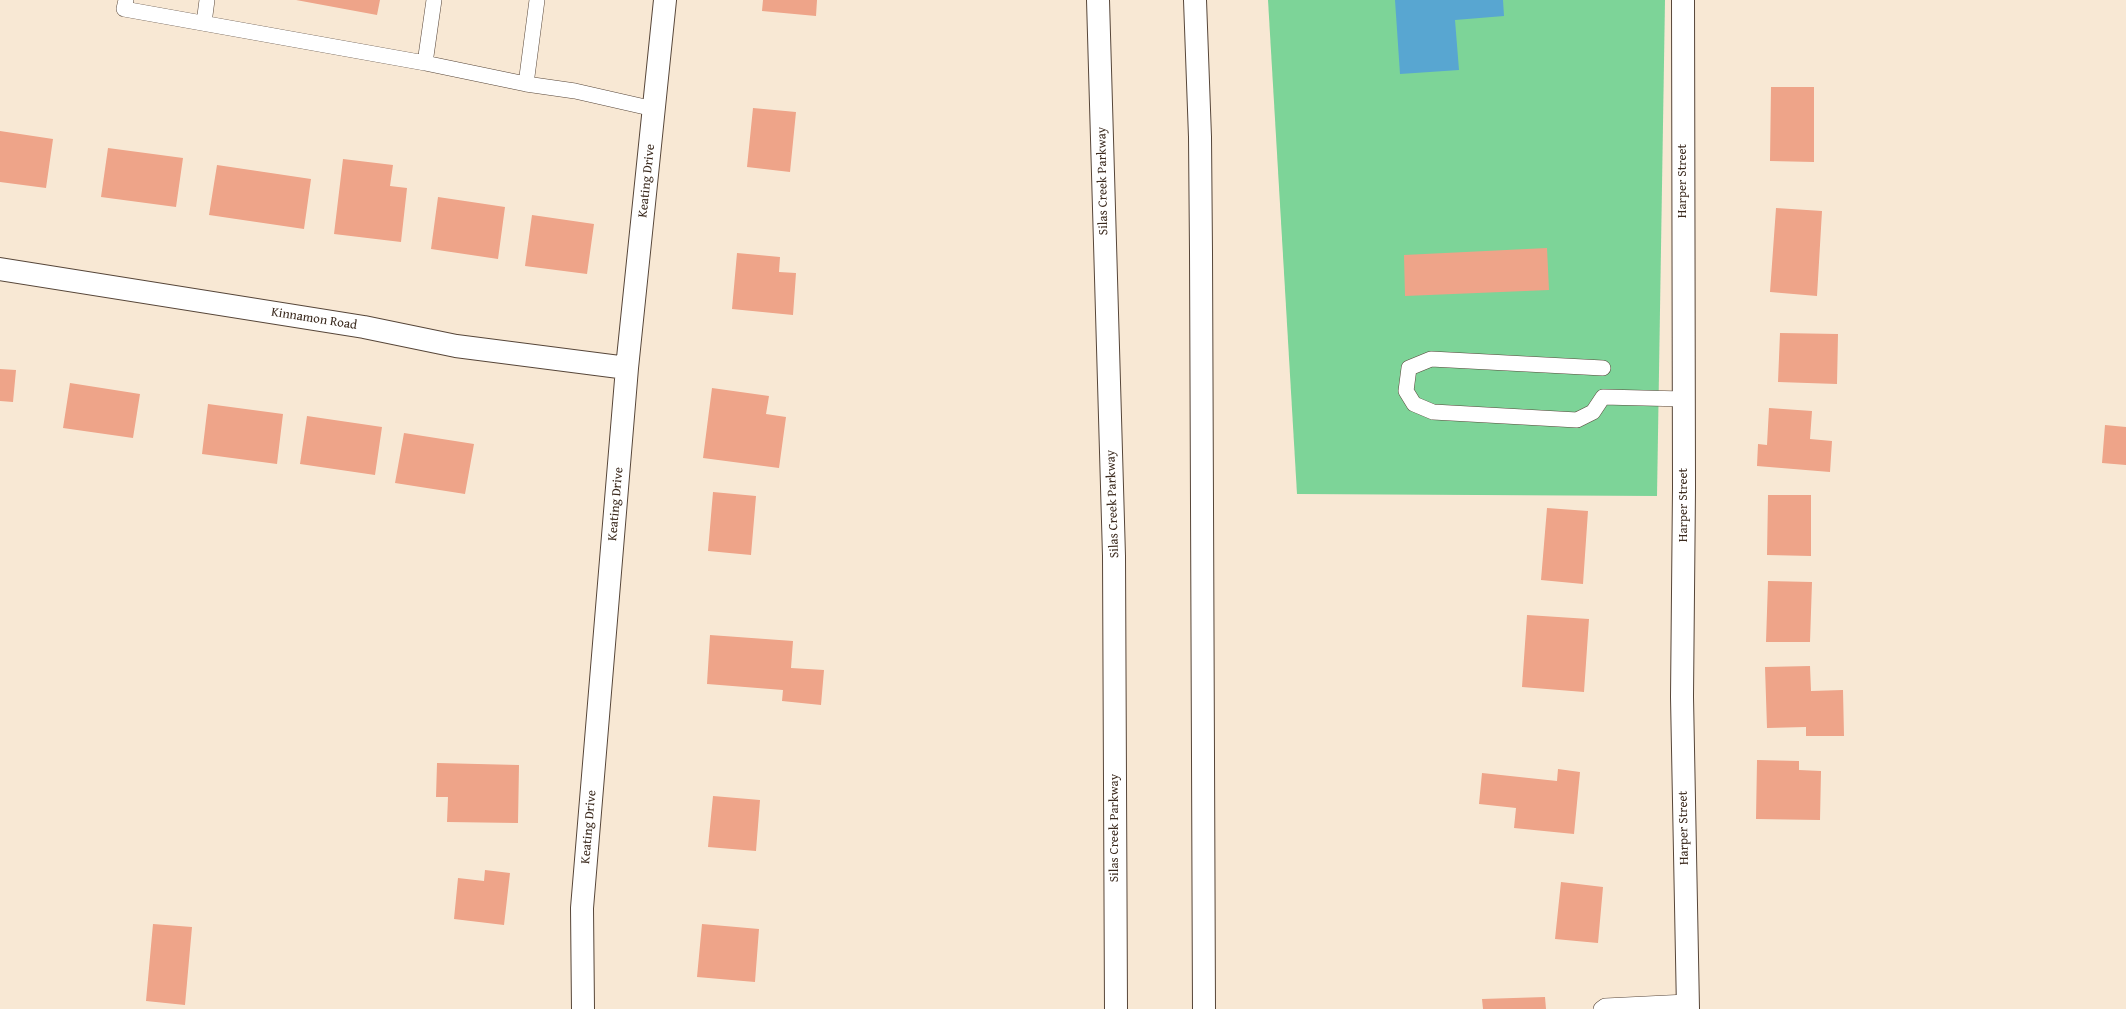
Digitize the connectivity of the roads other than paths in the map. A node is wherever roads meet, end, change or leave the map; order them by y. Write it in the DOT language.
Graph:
graph roads {
  1 [pos="126,0"];
  2 [pos="207,0"];
  3 [pos="434,0"];
  4 [pos="537,0"];
  5 [pos="666,0"];
  6 [pos="1098,0"];
  7 [pos="1195,0"];
  8 [pos="1683,0"];
  9 [pos="204,23"];
  10 [pos="425,63"];
  11 [pos="526,84"];
  12 [pos="654,109"];
  13 [pos="0,269"];
  14 [pos="627,368"];
  15 [pos="1603,368"];
  16 [pos="1684,399"];
  17 [pos="1687,1005"];
  18 [pos="583,1009"];
  19 [pos="1116,1009"];
  20 [pos="1204,1009"];
  21 [pos="1601,1009"];
  1 -- 9 [label="lane"];
  2 -- 9 [label="lane"];
  3 -- 10 [label="lane"];
  4 -- 11 [label="lane"];
  5 -- 12 [label="street, Keating Drive"];
  6 -- 19 [label="street, Silas Creek Parkway"];
  7 -- 20 [label="street"];
  8 -- 16 [label="street, Harper Street"];
  9 -- 10 [label="lane"];
  10 -- 11 [label="lane"];
  11 -- 12 [label="lane"];
  12 -- 14 [label="street, Keating Drive"];
  13 -- 14 [label="street, Kinnamon Road"];
  14 -- 18 [label="street, Keating Drive"];
  15 -- 16 [label="lane"];
  16 -- 17 [label="street, Harper Street"];
  17 -- 21 [label="lane"];
}
